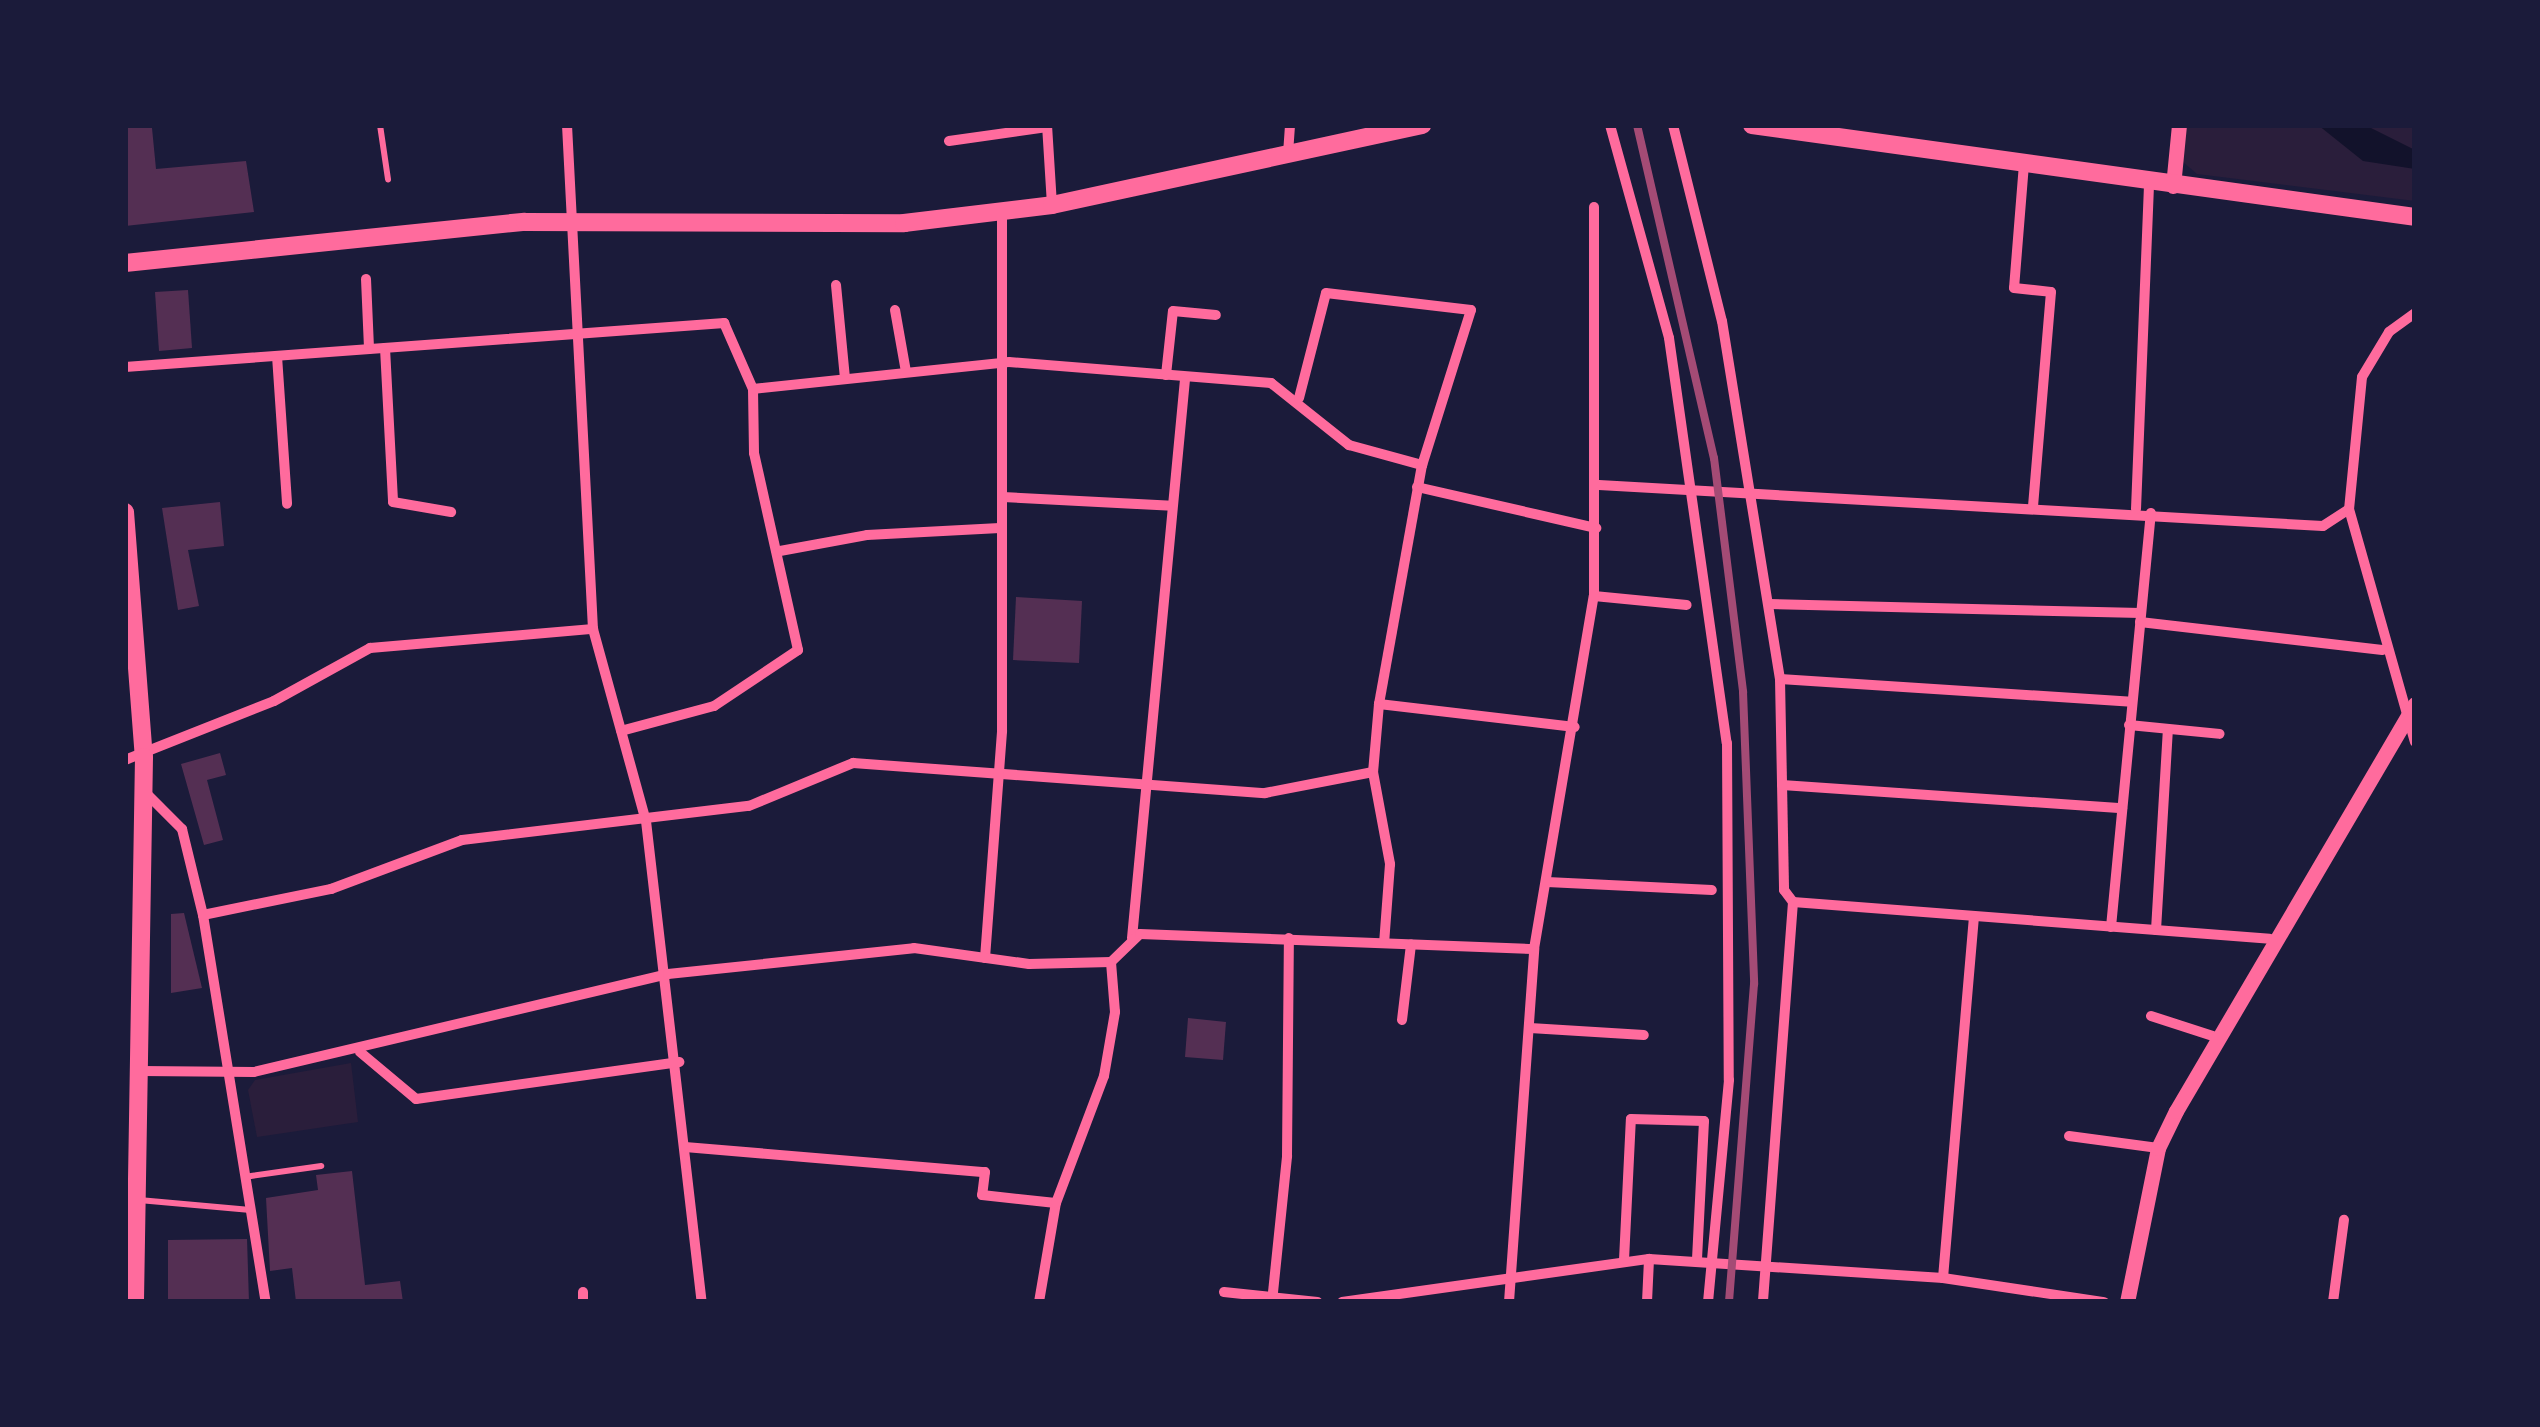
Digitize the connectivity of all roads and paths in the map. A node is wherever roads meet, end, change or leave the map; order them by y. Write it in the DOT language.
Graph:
graph roads {
  1 [pos="380,125"];
  2 [pos="567,125"];
  3 [pos="1290,125"];
  4 [pos="1422,125"];
  5 [pos="1610,125"];
  6 [pos="1673,125"];
  7 [pos="1752,125"];
  8 [pos="2179,125"];
  9 [pos="1047,126"];
  10 [pos="1806,128"];
  11 [pos="950,141"];
  12 [pos="1288,154"];
  13 [pos="2024,164"];
  14 [pos="388,180"];
  15 [pos="2149,182"];
  16 [pos="2174,186"];
  17 [pos="1052,205"];
  18 [pos="1594,206"];
  19 [pos="1002,212"];
  20 [pos="2415,217"];
  21 [pos="574,220"];
  22 [pos="125,263"];
  23 [pos="366,279"];
  24 [pos="836,285"];
  25 [pos="895,310"];
  26 [pos="2415,314"];
  27 [pos="1216,315"];
  28 [pos="577,334"];
  29 [pos="385,348"];
  30 [pos="369,349"];
  31 [pos="276,356"];
  32 [pos="1009,362"];
  33 [pos="125,367"];
  34 [pos="906,372"];
  35 [pos="1166,376"];
  36 [pos="844,379"];
  37 [pos="1185,379"];
  38 [pos="753,390"];
  39 [pos="1299,398"];
  40 [pos="1422,466"];
  41 [pos="1600,485"];
  42 [pos="1417,487"];
  43 [pos="1695,490"];
  44 [pos="1753,493"];
  45 [pos="1003,497"];
  46 [pos="286,504"];
  47 [pos="1172,506"];
  48 [pos="2033,508"];
  49 [pos="2136,509"];
  50 [pos="2349,510"];
  51 [pos="125,512"];
  52 [pos="451,512"];
  53 [pos="2151,512"];
  54 [pos="1000,528"];
  55 [pos="1596,528"];
  56 [pos="780,551"];
  57 [pos="128,564"];
  58 [pos="1594,596"];
  59 [pos="1769,604"];
  60 [pos="1686,605"];
  61 [pos="2140,618"];
  62 [pos="592,628"];
  63 [pos="2382,650"];
  64 [pos="1780,679"];
  65 [pos="2131,702"];
  66 [pos="1380,704"];
  67 [pos="2415,704"];
  68 [pos="2406,720"];
  69 [pos="2129,725"];
  70 [pos="1576,727"];
  71 [pos="2168,729"];
  72 [pos="622,731"];
  73 [pos="2220,734"];
  74 [pos="2415,742"];
  75 [pos="134,758"];
  76 [pos="1373,772"];
  77 [pos="997,776"];
  78 [pos="1782,785"];
  79 [pos="1141,788"];
  80 [pos="144,791"];
  81 [pos="2122,808"];
  82 [pos="646,821"];
  83 [pos="1547,882"];
  84 [pos="1712,890"];
  85 [pos="1793,902"];
  86 [pos="203,915"];
  87 [pos="1974,916"];
  88 [pos="2111,926"];
  89 [pos="2156,930"];
  90 [pos="1132,938"];
  91 [pos="1289,938"];
  92 [pos="2270,939"];
  93 [pos="1384,943"];
  94 [pos="1411,946"];
  95 [pos="1534,949"];
  96 [pos="985,958"];
  97 [pos="1112,962"];
  98 [pos="668,974"];
  99 [pos="2151,1016"];
  100 [pos="1402,1020"];
  101 [pos="1530,1028"];
  102 [pos="1644,1035"];
  103 [pos="2213,1036"];
  104 [pos="360,1052"];
  105 [pos="679,1062"];
  106 [pos="141,1072"];
  107 [pos="232,1073"];
  108 [pos="2069,1136"];
  109 [pos="685,1147"];
  110 [pos="2158,1148"];
  111 [pos="322,1166"];
  112 [pos="250,1176"];
  113 [pos="138,1200"];
  114 [pos="1056,1203"];
  115 [pos="254,1210"];
  116 [pos="2344,1220"];
  117 [pos="1649,1258"];
  118 [pos="1697,1259"];
  119 [pos="1624,1260"];
  120 [pos="1713,1260"];
  121 [pos="1766,1264"];
  122 [pos="1509,1278"];
  123 [pos="1943,1278"];
  124 [pos="1224,1292"];
  125 [pos="1272,1301"];
  126 [pos="136,1302"];
  127 [pos="266,1302"];
  128 [pos="702,1302"];
  129 [pos="1039,1302"];
  130 [pos="1317,1302"];
  131 [pos="1342,1302"];
  132 [pos="1509,1302"];
  133 [pos="1647,1302"];
  134 [pos="1708,1302"];
  135 [pos="1763,1302"];
  136 [pos="2104,1302"];
  137 [pos="2128,1302"];
  138 [pos="2333,1302"];
  1 -- 14 [label="lane"];
  2 -- 21 [label="street"];
  3 -- 12 [label="street"];
  4 -- 12 [label="main road"];
  5 -- 43 [label="street"];
  6 -- 44 [label="street"];
  7 -- 10 [label="main road"];
  8 -- 16 [label="street"];
  9 -- 11 [label="street"];
  9 -- 17 [label="street"];
  10 -- 13 [label="main road"];
  12 -- 17 [label="main road"];
  13 -- 15 [label="main road"];
  13 -- 48 [label="street"];
  15 -- 16 [label="main road"];
  15 -- 49 [label="street"];
  16 -- 20 [label="main road"];
  17 -- 19 [label="main road"];
  18 -- 41 [label="street"];
  19 -- 21 [label="main road"];
  19 -- 32 [label="street"];
  21 -- 22 [label="main road"];
  21 -- 28 [label="street"];
  23 -- 30 [label="street"];
  24 -- 36 [label="street"];
  25 -- 34 [label="street"];
  26 -- 50 [label="street"];
  27 -- 35 [label="street"];
  28 -- 29 [label="street"];
  28 -- 38 [label="street"];
  28 -- 62 [label="street"];
  29 -- 30 [label="street"];
  29 -- 52 [label="street"];
  30 -- 31 [label="street"];
  31 -- 33 [label="street"];
  31 -- 46 [label="street"];
  32 -- 34 [label="street"];
  32 -- 35 [label="street"];
  32 -- 45 [label="street"];
  34 -- 36 [label="street"];
  35 -- 37 [label="street"];
  36 -- 38 [label="street"];
  37 -- 39 [label="street"];
  37 -- 47 [label="street"];
  38 -- 56 [label="street"];
  39 -- 40 [label="street"];
  39 -- 40 [label="street"];
  40 -- 42 [label="street"];
  41 -- 43 [label="street"];
  41 -- 55 [label="street"];
  42 -- 55 [label="street"];
  42 -- 66 [label="street"];
  43 -- 44 [label="street"];
  43 -- 120 [label="street"];
  44 -- 48 [label="street"];
  44 -- 59 [label="street"];
  45 -- 47 [label="street"];
  45 -- 54 [label="street"];
  47 -- 79 [label="street"];
  48 -- 49 [label="street"];
  49 -- 53 [label="street"];
  50 -- 53 [label="street"];
  50 -- 63 [label="street"];
  51 -- 57 [label="main road"];
  53 -- 61 [label="street"];
  54 -- 56 [label="street"];
  54 -- 77 [label="street"];
  55 -- 58 [label="street"];
  56 -- 72 [label="street"];
  57 -- 75 [label="main road"];
  58 -- 60 [label="street"];
  58 -- 70 [label="street"];
  59 -- 61 [label="street"];
  59 -- 64 [label="street"];
  61 -- 63 [label="street"];
  61 -- 65 [label="street"];
  62 -- 72 [label="street"];
  62 -- 75 [label="street"];
  63 -- 68 [label="street"];
  64 -- 65 [label="street"];
  64 -- 78 [label="street"];
  65 -- 69 [label="street"];
  66 -- 70 [label="street"];
  66 -- 76 [label="street"];
  67 -- 68 [label="street"];
  68 -- 74 [label="street"];
  68 -- 92 [label="street"];
  69 -- 71 [label="street"];
  69 -- 81 [label="street"];
  70 -- 83 [label="street"];
  71 -- 73 [label="street"];
  71 -- 89 [label="street"];
  72 -- 82 [label="street"];
  75 -- 80 [label="main road"];
  76 -- 79 [label="street"];
  76 -- 93 [label="street"];
  77 -- 79 [label="street"];
  77 -- 82 [label="street"];
  77 -- 96 [label="street"];
  78 -- 81 [label="street"];
  78 -- 85 [label="street"];
  79 -- 90 [label="street"];
  80 -- 86 [label="street"];
  80 -- 106 [label="main road"];
  81 -- 88 [label="street"];
  82 -- 86 [label="street"];
  82 -- 98 [label="street"];
  83 -- 84 [label="street"];
  83 -- 95 [label="street"];
  85 -- 87 [label="street"];
  85 -- 121 [label="street"];
  86 -- 107 [label="street"];
  87 -- 88 [label="street"];
  87 -- 123 [label="street"];
  88 -- 89 [label="street"];
  89 -- 92 [label="street"];
  90 -- 91 [label="street"];
  90 -- 97 [label="street"];
  91 -- 93 [label="street"];
  91 -- 125 [label="street"];
  92 -- 103 [label="street"];
  93 -- 94 [label="street"];
  94 -- 95 [label="street"];
  94 -- 100 [label="street"];
  95 -- 101 [label="street"];
  96 -- 97 [label="street"];
  96 -- 98 [label="street"];
  97 -- 114 [label="street"];
  98 -- 104 [label="street"];
  98 -- 105 [label="street"];
  99 -- 103 [label="street"];
  101 -- 102 [label="street"];
  101 -- 122 [label="street"];
  103 -- 110 [label="street"];
  104 -- 105 [label="street"];
  104 -- 107 [label="street"];
  105 -- 109 [label="street"];
  106 -- 107 [label="street"];
  106 -- 113 [label="main road"];
  107 -- 112 [label="street"];
  108 -- 110 [label="street"];
  109 -- 114 [label="street"];
  109 -- 128 [label="street"];
  110 -- 137 [label="street"];
  111 -- 112 [label="lane"];
  112 -- 115 [label="street"];
  113 -- 115 [label="lane"];
  113 -- 126 [label="main road"];
  114 -- 129 [label="street"];
  115 -- 127 [label="street"];
  116 -- 138 [label="street"];
  117 -- 118 [label="street"];
  117 -- 119 [label="street"];
  117 -- 133 [label="street"];
  118 -- 119 [label="street"];
  118 -- 120 [label="street"];
  119 -- 122 [label="street"];
  120 -- 121 [label="street"];
  120 -- 134 [label="street"];
  121 -- 123 [label="street"];
  121 -- 135 [label="street"];
  122 -- 131 [label="street"];
  122 -- 132 [label="street"];
  123 -- 136 [label="street"];
  124 -- 125 [label="street"];
  125 -- 130 [label="street"];
}
